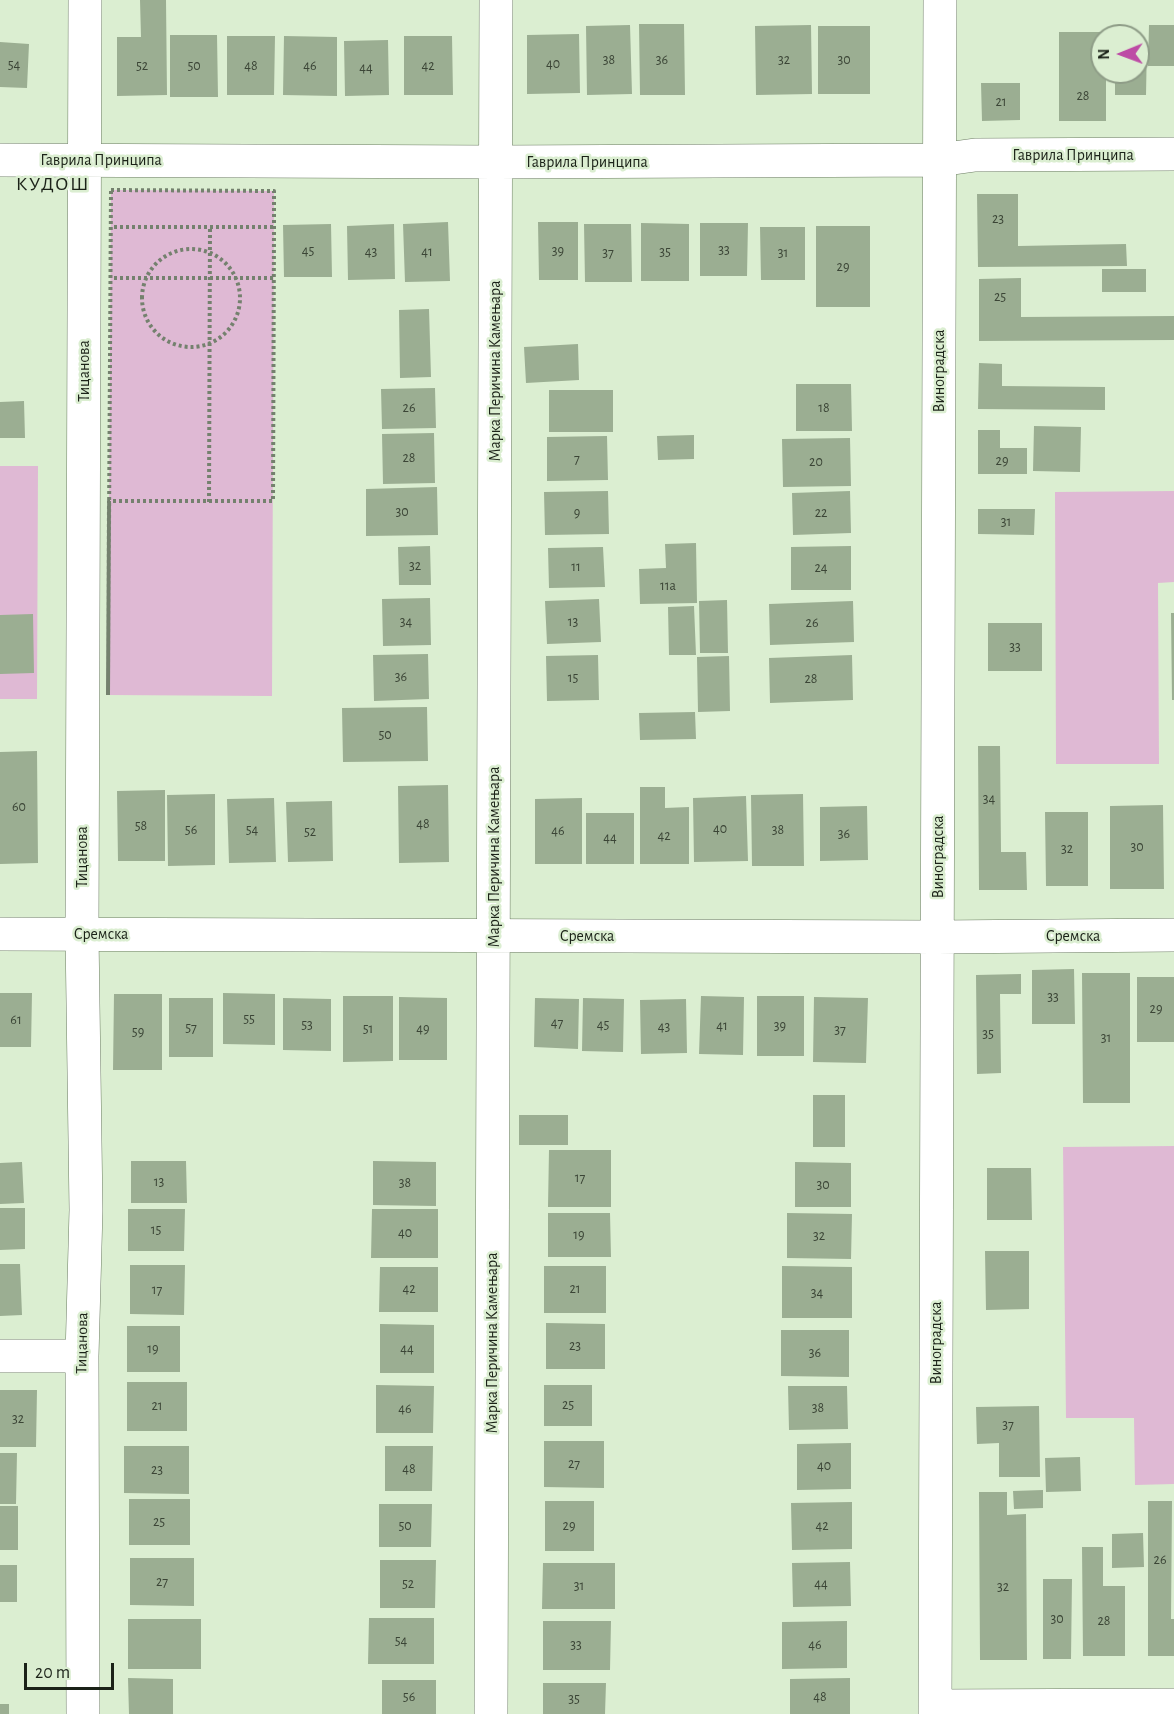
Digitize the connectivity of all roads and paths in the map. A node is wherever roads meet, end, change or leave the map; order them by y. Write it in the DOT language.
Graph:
graph roads {
  1 [pos="85,0"];
  2 [pos="496,0"];
  3 [pos="940,0"];
  4 [pos="1174,154"];
  5 [pos="0,160"];
  6 [pos="85,160"];
  7 [pos="939,160"];
  8 [pos="496,162"];
  9 [pos="111,226"];
  10 [pos="274,226"];
  11 [pos="210,227"];
  12 [pos="210,252"];
  13 [pos="110,278"];
  14 [pos="147,278"];
  15 [pos="210,278"];
  16 [pos="236,278"];
  17 [pos="273,278"];
  18 [pos="209,343"];
  19 [pos="209,501"];
  20 [pos="0,934"];
  21 [pos="82,934"];
  22 [pos="1174,935"];
  23 [pos="494,936"];
  24 [pos="938,937"];
  25 [pos="0,1356"];
  26 [pos="82,1356"];
  27 [pos="1174,1705"];
  28 [pos="935,1710"];
  29 [pos="83,1714"];
  30 [pos="491,1714"];
  1 -- 6 [label="street, Тицанова"];
  2 -- 8 [label="street, Марка Перичина Камењара"];
  3 -- 7 [label="street, Виноградска"];
  4 -- 7 [label="street, Гаврила Принципа"];
  5 -- 6 [label="street, Гаврила Принципа"];
  6 -- 8 [label="street, Гаврила Принципа"];
  6 -- 21 [label="street, Тицанова"];
  7 -- 8 [label="street, Гаврила Принципа"];
  7 -- 24 [label="street, Виноградска"];
  8 -- 23 [label="street, Марка Перичина Камењара"];
  9 -- 10 [label="path"];
  9 -- 11 [label="path"];
  9 -- 13 [label="path"];
  10 -- 11 [label="path"];
  10 -- 17 [label="path"];
  11 -- 12 [label="path"];
  12 -- 14 [label="path"];
  12 -- 15 [label="path"];
  12 -- 16 [label="path"];
  13 -- 14 [label="path"];
  13 -- 19 [label="path"];
  14 -- 15 [label="path"];
  14 -- 18 [label="path"];
  15 -- 16 [label="path"];
  15 -- 18 [label="path"];
  16 -- 17 [label="path"];
  16 -- 18 [label="path"];
  17 -- 19 [label="path"];
  18 -- 19 [label="path"];
  20 -- 21 [label="street, Сремска"];
  21 -- 23 [label="street, Сремска"];
  21 -- 26 [label="street, Тицанова"];
  22 -- 24 [label="street, Сремска"];
  23 -- 24 [label="street, Сремска"];
  23 -- 30 [label="street, Марка Перичина Камењара"];
  24 -- 28 [label="street, Виноградска"];
  25 -- 26 [label="street"];
  26 -- 29 [label="street, Тицанова"];
  27 -- 28 [label="street"];
}
